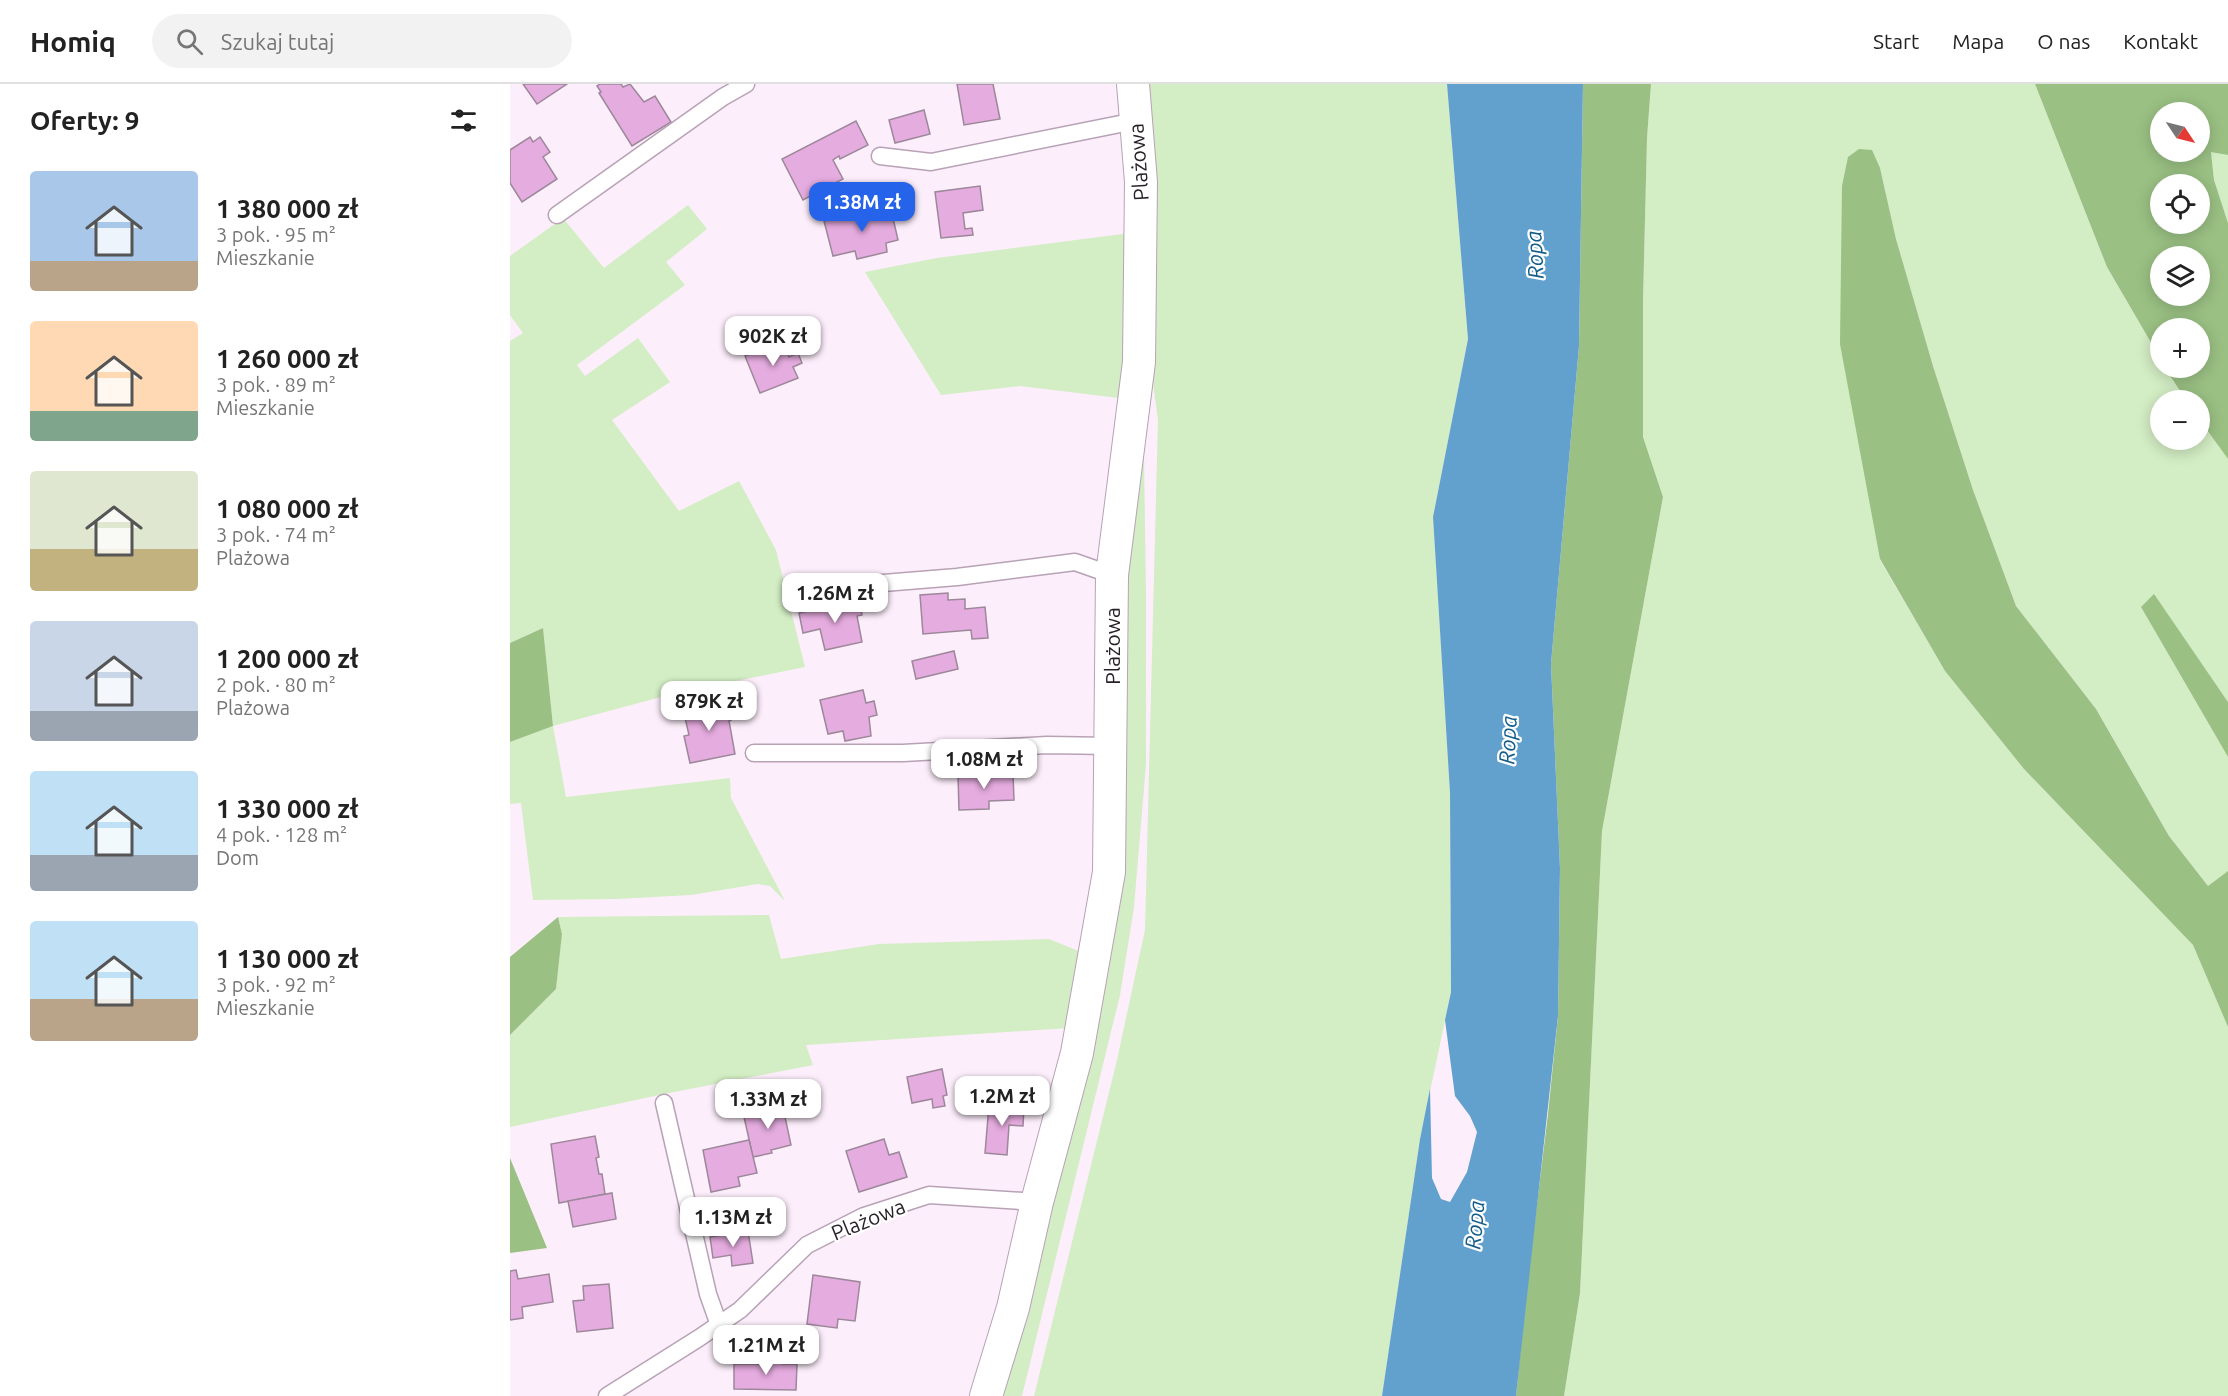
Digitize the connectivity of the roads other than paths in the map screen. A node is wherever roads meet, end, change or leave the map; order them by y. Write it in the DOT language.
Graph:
graph roads {
  1 [pos="746,84"];
  2 [pos="1133,84"];
  3 [pos="1135,121"];
  4 [pos="880,156"];
  5 [pos="557,215"];
  6 [pos="1112,575"];
  7 [pos="871,584"];
  8 [pos="1111,746"];
  9 [pos="754,753"];
  10 [pos="664,1103"];
  11 [pos="1037,1202"];
  12 [pos="719,1325"];
  13 [pos="606,1396"];
  14 [pos="986,1396"];
  1 -- 5 [label="lane"];
  2 -- 3 [label="street, Plażowa"];
  3 -- 4 [label="lane"];
  3 -- 6 [label="street, Plażowa"];
  6 -- 7 [label="lane"];
  6 -- 8 [label="street, Plażowa"];
  8 -- 9 [label="lane"];
  8 -- 11 [label="street, Plażowa"];
  10 -- 12 [label="lane"];
  11 -- 12 [label="lane, Plażowa"];
  11 -- 14 [label="street, Plażowa"];
  12 -- 13 [label="lane, Plażowa"];
}
